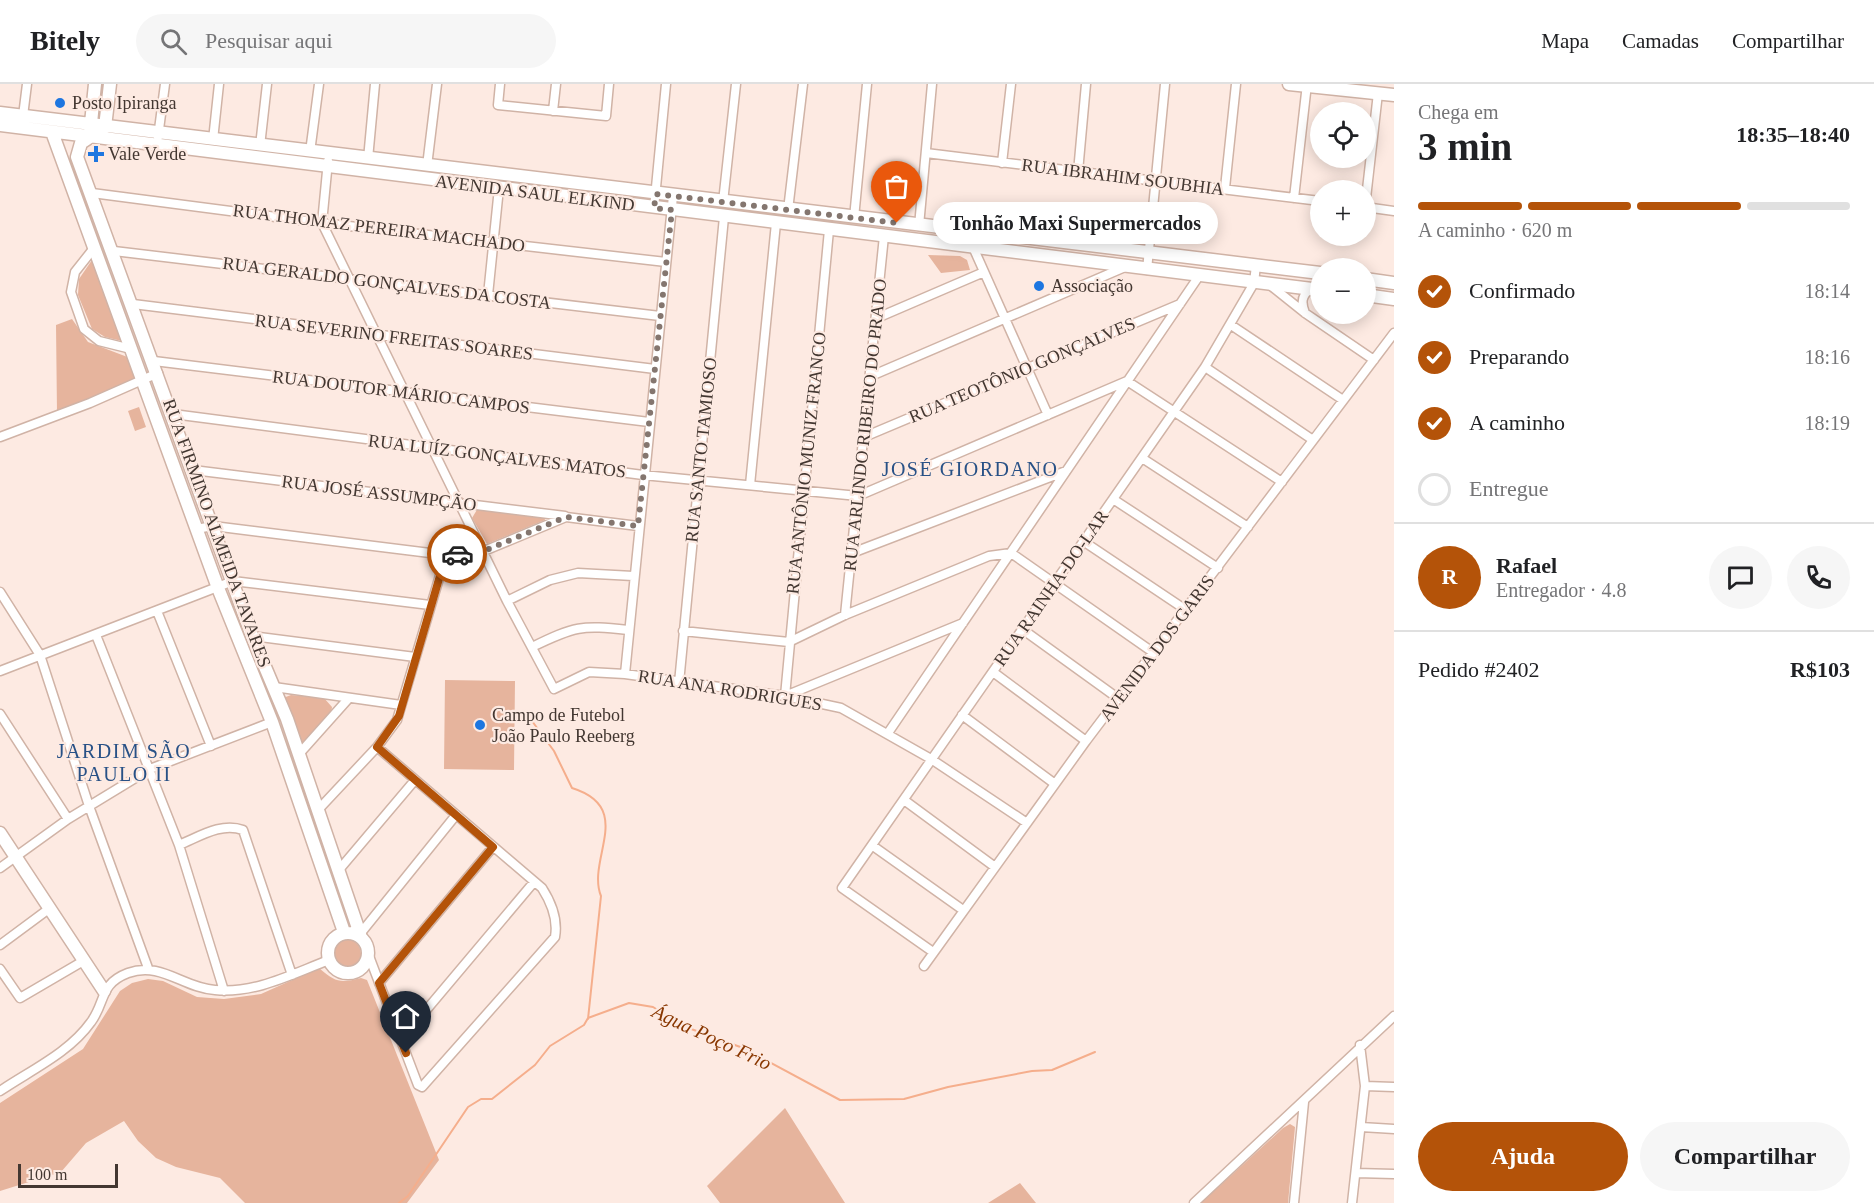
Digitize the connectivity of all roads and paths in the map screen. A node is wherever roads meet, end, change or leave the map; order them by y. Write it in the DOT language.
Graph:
graph roads {
  1 [pos="27,84"];
  2 [pos="95,84"];
  3 [pos="110,84"];
  4 [pos="165,84"];
  5 [pos="219,84"];
  6 [pos="267,84"];
  7 [pos="319,84"];
  8 [pos="375,84"];
  9 [pos="437,84"];
  10 [pos="500,84"];
  11 [pos="556,84"];
  12 [pos="609,84"];
  13 [pos="666,84"];
  14 [pos="736,84"];
  15 [pos="803,84"];
  16 [pos="867,84"];
  17 [pos="933,84"];
  18 [pos="1011,84"];
  19 [pos="1086,84"];
  20 [pos="1165,84"];
  21 [pos="1236,84"];
  22 [pos="1289,84"];
  23 [pos="1307,85"];
  24 [pos="1378,93"];
  25 [pos="1394,95"];
  26 [pos="553,111"];
  27 [pos="0,112"];
  28 [pos="23,116"];
  29 [pos="0,125"];
  30 [pos="105,127"];
  31 [pos="90,131"];
  32 [pos="52,132"];
  33 [pos="158,139"];
  34 [pos="213,140"];
  35 [pos="260,146"];
  36 [pos="310,152"];
  37 [pos="926,153"];
  38 [pos="368,159"];
  39 [pos="328,160"];
  40 [pos="1002,163"];
  41 [pos="427,166"];
  42 [pos="449,169"];
  43 [pos="1078,172"];
  44 [pos="1368,180"];
  45 [pos="1156,181"];
  46 [pos="447,182"];
  47 [pos="498,188"];
  48 [pos="1225,188"];
  49 [pos="92,193"];
  50 [pos="656,194"];
  51 [pos="673,196"];
  52 [pos="1294,198"];
  53 [pos="1310,200"];
  54 [pos="723,202"];
  55 [pos="654,208"];
  56 [pos="1376,209"];
  57 [pos="672,210"];
  58 [pos="788,210"];
  59 [pos="1394,211"];
  60 [pos="724,217"];
  61 [pos="854,218"];
  62 [pos="322,223"];
  63 [pos="776,223"];
  64 [pos="918,226"];
  65 [pos="830,230"];
  66 [pos="884,236"];
  67 [pos="494,242"];
  68 [pos="973,247"];
  69 [pos="94,248"];
  70 [pos="114,251"];
  71 [pos="1148,254"];
  72 [pos="666,262"];
  73 [pos="1256,265"];
  74 [pos="1125,267"];
  75 [pos="1147,270"];
  76 [pos="984,272"];
  77 [pos="1310,272"];
  78 [pos="1199,276"];
  79 [pos="347,278"];
  80 [pos="1376,281"];
  81 [pos="1254,283"];
  82 [pos="1394,284"];
  83 [pos="1269,285"];
  84 [pos="1310,289"];
  85 [pos="1310,292"];
  86 [pos="488,296"];
  87 [pos="1376,297"];
  88 [pos="1394,299"];
  89 [pos="1181,303"];
  90 [pos="133,304"];
  91 [pos="1305,313"];
  92 [pos="660,316"];
  93 [pos="877,318"];
  94 [pos="1004,319"];
  95 [pos="1231,325"];
  96 [pos="1394,333"];
  97 [pos="375,335"];
  98 [pos="131,349"];
  99 [pos="1374,360"];
  100 [pos="154,361"];
  101 [pos="1026,367"];
  102 [pos="1205,367"];
  103 [pos="655,369"];
  104 [pos="158,373"];
  105 [pos="871,376"];
  106 [pos="142,380"];
  107 [pos="1127,381"];
  108 [pos="404,393"];
  109 [pos="1343,400"];
  110 [pos="1174,413"];
  111 [pos="173,414"];
  112 [pos="1048,415"];
  113 [pos="649,422"];
  114 [pos="0,437"];
  115 [pos="864,437"];
  116 [pos="1313,441"];
  117 [pos="431,449"];
  118 [pos="1142,458"];
  119 [pos="193,470"];
  120 [pos="1066,471"];
  121 [pos="643,475"];
  122 [pos="698,478"];
  123 [pos="1282,482"];
  124 [pos="750,485"];
  125 [pos="803,491"];
  126 [pos="858,496"];
  127 [pos="1113,499"];
  128 [pos="458,502"];
  129 [pos="566,517"];
  130 [pos="213,526"];
  131 [pos="638,526"];
  132 [pos="1248,527"];
  133 [pos="196,529"];
  134 [pos="1083,541"];
  135 [pos="484,551"];
  136 [pos="852,553"];
  137 [pos="1011,553"];
  138 [pos="446,555"];
  139 [pos="1218,568"];
  140 [pos="633,576"];
  141 [pos="233,580"];
  142 [pos="1053,584"];
  143 [pos="218,588"];
  144 [pos="0,592"];
  145 [pos="507,602"];
  146 [pos="430,605"];
  147 [pos="1186,610"];
  148 [pos="157,611"];
  149 [pos="845,615"];
  150 [pos="963,623"];
  151 [pos="1022,629"];
  152 [pos="628,630"];
  153 [pos="683,631"];
  154 [pos="96,635"];
  155 [pos="252,636"];
  156 [pos="789,642"];
  157 [pos="532,647"];
  158 [pos="1154,652"];
  159 [pos="40,656"];
  160 [pos="415,657"];
  161 [pos="0,671"];
  162 [pos="993,672"];
  163 [pos="625,674"];
  164 [pos="679,683"];
  165 [pos="274,687"];
  166 [pos="785,696"];
  167 [pos="349,698"];
  168 [pos="1119,699"];
  169 [pos="401,705"];
  170 [pos="0,714"];
  171 [pos="962,715"];
  172 [pos="272,722"];
  173 [pos="888,733"];
  174 [pos="1086,741"];
  175 [pos="211,746"];
  176 [pos="377,747"];
  177 [pos="299,754"];
  178 [pos="932,759"];
  179 [pos="150,769"];
  180 [pos="415,780"];
  181 [pos="1055,784"];
  182 [pos="904,800"];
  183 [pos="89,806"];
  184 [pos="317,811"];
  185 [pos="456,815"];
  186 [pos="68,819"];
  187 [pos="1027,823"];
  188 [pos="0,833"];
  189 [pos="179,845"];
  190 [pos="873,846"];
  191 [pos="493,847"];
  192 [pos="16,857"];
  193 [pos="994,867"];
  194 [pos="0,868"];
  195 [pos="338,871"];
  196 [pos="534,882"];
  197 [pos="50,908"];
  198 [pos="963,910"];
  199 [pos="344,932"];
  200 [pos="360,934"];
  201 [pos="0,945"];
  202 [pos="933,952"];
  203 [pos="369,957"];
  204 [pos="84,960"];
  205 [pos="329,960"];
  206 [pos="924,966"];
  207 [pos="148,968"];
  208 [pos="0,969"];
  209 [pos="292,975"];
  210 [pos="379,983"];
  211 [pos="104,991"];
  212 [pos="224,991"];
  213 [pos="1394,1016"];
  214 [pos="401,1040"];
  215 [pos="1360,1045"];
  216 [pos="1365,1086"];
  217 [pos="1394,1087"];
  218 [pos="0,1090"];
  219 [pos="1304,1102"];
  220 [pos="1360,1127"];
  221 [pos="1394,1129"];
  222 [pos="1356,1173"];
  223 [pos="1394,1174"];
  224 [pos="1194,1203"];
  225 [pos="1294,1203"];
  226 [pos="1352,1203"];
  1 -- 28 [label="street"];
  2 -- 31 [label="main road"];
  3 -- 30 [label="main road"];
  4 -- 33 [label="street"];
  5 -- 34 [label="street"];
  6 -- 35 [label="street"];
  7 -- 36 [label="street"];
  8 -- 38 [label="street"];
  9 -- 41 [label="street"];
  10 -- 26 [label="street"];
  11 -- 26 [label="street"];
  12 -- 26 [label="street"];
  13 -- 50 [label="street"];
  14 -- 54 [label="street"];
  15 -- 58 [label="street"];
  16 -- 61 [label="street"];
  17 -- 37 [label="street"];
  18 -- 40 [label="street"];
  19 -- 43 [label="street"];
  20 -- 45 [label="street"];
  21 -- 48 [label="street"];
  22 -- 23 [label="main road"];
  23 -- 24 [label="main road"];
  23 -- 52 [label="street"];
  24 -- 25 [label="main road"];
  24 -- 44 [label="street"];
  27 -- 28 [label="main road, AVENIDA SAUL ELKIND"];
  28 -- 31 [label="main road, AVENIDA SAUL ELKIND"];
  29 -- 32 [label="main road, AVENIDA SAUL ELKIND"];
  30 -- 31 [label="main road"];
  30 -- 33 [label="main road, AVENIDA SAUL ELKIND"];
  31 -- 32 [label="main road, AVENIDA SAUL ELKIND"];
  31 -- 33 [label="main road, AVENIDA SAUL ELKIND"];
  31 -- 49 [label="main road, RUA FIRMINO ALMEIDA TAVARES"];
  32 -- 69 [label="main road, RUA FIRMINO ALMEIDA TAVARES"];
  33 -- 34 [label="main road, AVENIDA SAUL ELKIND"];
  33 -- 39 [label="main road, AVENIDA SAUL ELKIND"];
  34 -- 35 [label="main road, AVENIDA SAUL ELKIND"];
  35 -- 36 [label="main road, AVENIDA SAUL ELKIND"];
  36 -- 39 [label="main road, AVENIDA SAUL ELKIND"];
  37 -- 40 [label="street, RUA IBRAHIM SOUBHIA"];
  37 -- 64 [label="street"];
  38 -- 39 [label="main road, AVENIDA SAUL ELKIND"];
  38 -- 41 [label="main road, AVENIDA SAUL ELKIND"];
  39 -- 46 [label="main road, AVENIDA SAUL ELKIND"];
  39 -- 62 [label="street"];
  40 -- 43 [label="street, RUA IBRAHIM SOUBHIA"];
  41 -- 42 [label="main road, AVENIDA SAUL ELKIND"];
  42 -- 46 [label="main road"];
  42 -- 50 [label="main road, AVENIDA SAUL ELKIND"];
  43 -- 45 [label="street, RUA IBRAHIM SOUBHIA"];
  45 -- 48 [label="street, RUA IBRAHIM SOUBHIA"];
  45 -- 71 [label="street"];
  46 -- 47 [label="main road, AVENIDA SAUL ELKIND"];
  47 -- 55 [label="main road, AVENIDA SAUL ELKIND"];
  47 -- 67 [label="street"];
  48 -- 52 [label="street, RUA IBRAHIM SOUBHIA"];
  49 -- 62 [label="street, RUA THOMAZ PEREIRA MACHADO"];
  49 -- 70 [label="main road, RUA FIRMINO ALMEIDA TAVARES"];
  50 -- 51 [label="main road, AVENIDA SAUL ELKIND"];
  50 -- 55 [label="street"];
  51 -- 54 [label="main road, AVENIDA SAUL ELKIND"];
  51 -- 57 [label="street"];
  52 -- 53 [label="street, RUA IBRAHIM SOUBHIA"];
  54 -- 58 [label="main road, AVENIDA SAUL ELKIND"];
  55 -- 57 [label="main road, AVENIDA SAUL ELKIND"];
  56 -- 59 [label="street"];
  57 -- 60 [label="main road, AVENIDA SAUL ELKIND"];
  57 -- 72 [label="street"];
  58 -- 61 [label="main road, AVENIDA SAUL ELKIND"];
  60 -- 63 [label="main road, AVENIDA SAUL ELKIND"];
  60 -- 122 [label="street, RUA SANTO TAMIOSO"];
  61 -- 64 [label="main road, AVENIDA SAUL ELKIND"];
  62 -- 67 [label="street, RUA THOMAZ PEREIRA MACHADO"];
  62 -- 79 [label="street"];
  63 -- 65 [label="main road, AVENIDA SAUL ELKIND"];
  63 -- 124 [label="street"];
  64 -- 71 [label="main road, AVENIDA SAUL ELKIND"];
  65 -- 66 [label="main road, AVENIDA SAUL ELKIND"];
  65 -- 125 [label="street, RUA ANTÔNIO MUNIZ FRANCO"];
  66 -- 68 [label="main road, AVENIDA SAUL ELKIND"];
  66 -- 93 [label="street, RUA ARLINDO RIBEIRO DO PRADO"];
  67 -- 72 [label="street, RUA THOMAZ PEREIRA MACHADO"];
  67 -- 86 [label="street"];
  68 -- 74 [label="main road, AVENIDA SAUL ELKIND"];
  68 -- 76 [label="street"];
  69 -- 98 [label="main road, RUA FIRMINO ALMEIDA TAVARES"];
  69 -- 98 [label="street"];
  70 -- 79 [label="street, RUA GERALDO GONÇALVES DA COSTA"];
  70 -- 90 [label="main road, RUA FIRMINO ALMEIDA TAVARES"];
  71 -- 73 [label="main road, AVENIDA SAUL ELKIND"];
  71 -- 75 [label="street"];
  72 -- 92 [label="street"];
  73 -- 77 [label="main road, AVENIDA SAUL ELKIND"];
  73 -- 81 [label="street"];
  74 -- 75 [label="main road, AVENIDA SAUL ELKIND"];
  74 -- 94 [label="street"];
  75 -- 78 [label="main road, AVENIDA SAUL ELKIND"];
  76 -- 93 [label="street"];
  76 -- 94 [label="street"];
  78 -- 81 [label="main road, AVENIDA SAUL ELKIND"];
  78 -- 89 [label="street"];
  79 -- 86 [label="street, RUA GERALDO GONÇALVES DA COSTA"];
  79 -- 97 [label="street"];
  80 -- 82 [label="main road"];
  81 -- 83 [label="main road, AVENIDA SAUL ELKIND"];
  81 -- 95 [label="street, RUA RAINHA-DO-LAR"];
  83 -- 84 [label="main road, AVENIDA SAUL ELKIND"];
  83 -- 91 [label="street"];
  85 -- 91 [label="street"];
  86 -- 92 [label="street, RUA GERALDO GONÇALVES DA COSTA"];
  87 -- 88 [label="main road"];
  89 -- 101 [label="street, RUA TEOTÔNIO GONÇALVES"];
  89 -- 107 [label="street"];
  90 -- 97 [label="street, RUA SEVERINO FREITAS SOARES"];
  90 -- 100 [label="main road, RUA FIRMINO ALMEIDA TAVARES"];
  91 -- 99 [label="street"];
  92 -- 103 [label="street"];
  93 -- 105 [label="street, RUA ARLINDO RIBEIRO DO PRADO"];
  94 -- 101 [label="street"];
  94 -- 105 [label="street"];
  95 -- 102 [label="street, RUA RAINHA-DO-LAR"];
  95 -- 109 [label="street"];
  96 -- 99 [label="street, AVENIDA DOS GARIS"];
  97 -- 103 [label="street, RUA SEVERINO FREITAS SOARES"];
  97 -- 108 [label="street"];
  98 -- 106 [label="main road, RUA FIRMINO ALMEIDA TAVARES"];
  99 -- 109 [label="street, AVENIDA DOS GARIS"];
  100 -- 104 [label="main road, RUA FIRMINO ALMEIDA TAVARES"];
  100 -- 108 [label="street, RUA DOUTOR MÁRIO CAMPOS"];
  101 -- 112 [label="street"];
  101 -- 115 [label="street, RUA TEOTÔNIO GONÇALVES"];
  102 -- 110 [label="street, RUA RAINHA-DO-LAR"];
  102 -- 116 [label="street"];
  103 -- 113 [label="street"];
  104 -- 106 [label="street"];
  104 -- 111 [label="main road, RUA FIRMINO ALMEIDA TAVARES"];
  105 -- 115 [label="street, RUA ARLINDO RIBEIRO DO PRADO"];
  106 -- 114 [label="street"];
  106 -- 133 [label="main road, RUA FIRMINO ALMEIDA TAVARES"];
  107 -- 110 [label="street"];
  107 -- 112 [label="street"];
  107 -- 120 [label="street"];
  108 -- 113 [label="street, RUA DOUTOR MÁRIO CAMPOS"];
  108 -- 117 [label="street"];
  109 -- 116 [label="street, AVENIDA DOS GARIS"];
  110 -- 118 [label="street, RUA RAINHA-DO-LAR"];
  110 -- 123 [label="street"];
  111 -- 117 [label="street, RUA LUÍZ GONÇALVES MATOS"];
  111 -- 119 [label="main road, RUA FIRMINO ALMEIDA TAVARES"];
  112 -- 126 [label="street"];
  113 -- 121 [label="street"];
  115 -- 126 [label="street, RUA ARLINDO RIBEIRO DO PRADO"];
  116 -- 123 [label="street, AVENIDA DOS GARIS"];
  117 -- 121 [label="street, RUA LUÍZ GONÇALVES MATOS"];
  117 -- 128 [label="street"];
  118 -- 127 [label="street, RUA RAINHA-DO-LAR"];
  118 -- 132 [label="street"];
  119 -- 128 [label="street, RUA JOSÉ ASSUMPÇÃO"];
  119 -- 130 [label="main road, RUA FIRMINO ALMEIDA TAVARES"];
  120 -- 136 [label="street"];
  120 -- 137 [label="street"];
  121 -- 122 [label="street, RUA LUÍZ GONÇALVES MATOS"];
  121 -- 131 [label="street"];
  122 -- 124 [label="street, RUA LUÍZ GONÇALVES MATOS"];
  122 -- 153 [label="street, RUA SANTO TAMIOSO"];
  123 -- 132 [label="street, AVENIDA DOS GARIS"];
  124 -- 125 [label="street, RUA LUÍZ GONÇALVES MATOS"];
  125 -- 126 [label="street, RUA LUÍZ GONÇALVES MATOS"];
  125 -- 156 [label="street, RUA ANTÔNIO MUNIZ FRANCO"];
  126 -- 136 [label="street, RUA ARLINDO RIBEIRO DO PRADO"];
  127 -- 134 [label="street, RUA RAINHA-DO-LAR"];
  127 -- 139 [label="street"];
  128 -- 129 [label="street, RUA JOSÉ ASSUMPÇÃO"];
  128 -- 135 [label="street"];
  129 -- 131 [label="street, RUA JOSÉ ASSUMPÇÃO"];
  129 -- 135 [label="street"];
  130 -- 133 [label="street"];
  130 -- 138 [label="street"];
  130 -- 141 [label="main road, RUA FIRMINO ALMEIDA TAVARES"];
  131 -- 140 [label="street"];
  132 -- 139 [label="street, AVENIDA DOS GARIS"];
  133 -- 143 [label="main road, RUA FIRMINO ALMEIDA TAVARES"];
  134 -- 142 [label="street, RUA RAINHA-DO-LAR"];
  134 -- 147 [label="street"];
  135 -- 138 [label="street"];
  135 -- 145 [label="street"];
  136 -- 149 [label="street, RUA ARLINDO RIBEIRO DO PRADO"];
  137 -- 142 [label="street"];
  137 -- 149 [label="street"];
  137 -- 150 [label="street"];
  138 -- 146 [label="street"];
  139 -- 147 [label="street, AVENIDA DOS GARIS"];
  140 -- 145 [label="street"];
  140 -- 152 [label="street"];
  141 -- 143 [label="street"];
  141 -- 146 [label="street"];
  141 -- 155 [label="main road, RUA FIRMINO ALMEIDA TAVARES"];
  142 -- 151 [label="street, RUA RAINHA-DO-LAR"];
  142 -- 158 [label="street"];
  143 -- 148 [label="street"];
  143 -- 172 [label="main road, RUA FIRMINO ALMEIDA TAVARES"];
  144 -- 159 [label="street"];
  145 -- 157 [label="street"];
  146 -- 160 [label="street"];
  147 -- 158 [label="street, AVENIDA DOS GARIS"];
  148 -- 154 [label="street"];
  148 -- 175 [label="street"];
  149 -- 156 [label="street"];
  150 -- 166 [label="street"];
  150 -- 173 [label="street"];
  151 -- 162 [label="street, RUA RAINHA-DO-LAR"];
  151 -- 168 [label="street"];
  152 -- 157 [label="street"];
  152 -- 163 [label="street"];
  153 -- 156 [label="street"];
  153 -- 164 [label="street, RUA SANTO TAMIOSO"];
  154 -- 159 [label="street"];
  154 -- 179 [label="street"];
  155 -- 160 [label="street"];
  155 -- 165 [label="main road, RUA FIRMINO ALMEIDA TAVARES"];
  156 -- 166 [label="street, RUA ANTÔNIO MUNIZ FRANCO"];
  157 -- 163 [label="street, RUA ANA RODRIGUES"];
  158 -- 168 [label="street, AVENIDA DOS GARIS"];
  159 -- 161 [label="street"];
  159 -- 183 [label="street"];
  160 -- 169 [label="street"];
  162 -- 171 [label="street, RUA RAINHA-DO-LAR"];
  162 -- 174 [label="street"];
  163 -- 164 [label="street, RUA ANA RODRIGUES"];
  164 -- 166 [label="street, RUA ANA RODRIGUES"];
  165 -- 167 [label="street"];
  165 -- 177 [label="main road, RUA FIRMINO ALMEIDA TAVARES"];
  166 -- 173 [label="street, RUA ANA RODRIGUES"];
  167 -- 169 [label="street"];
  167 -- 177 [label="street"];
  168 -- 174 [label="street, AVENIDA DOS GARIS"];
  169 -- 176 [label="street"];
  170 -- 186 [label="street"];
  171 -- 178 [label="street, RUA RAINHA-DO-LAR"];
  171 -- 181 [label="street"];
  172 -- 175 [label="street"];
  172 -- 199 [label="main road, RUA FIRMINO ALMEIDA TAVARES"];
  173 -- 178 [label="street, RUA ANA RODRIGUES"];
  174 -- 181 [label="street, AVENIDA DOS GARIS"];
  175 -- 179 [label="street"];
  176 -- 180 [label="street"];
  176 -- 184 [label="street"];
  177 -- 184 [label="main road, RUA FIRMINO ALMEIDA TAVARES"];
  178 -- 182 [label="street, RUA RAINHA-DO-LAR"];
  178 -- 187 [label="street, RUA ANA RODRIGUES"];
  179 -- 183 [label="street"];
  179 -- 189 [label="street"];
  180 -- 185 [label="street"];
  180 -- 195 [label="street"];
  181 -- 187 [label="street, AVENIDA DOS GARIS"];
  182 -- 190 [label="street, RUA RAINHA-DO-LAR"];
  182 -- 193 [label="street"];
  183 -- 186 [label="street"];
  183 -- 207 [label="street"];
  184 -- 195 [label="main road, RUA FIRMINO ALMEIDA TAVARES"];
  185 -- 191 [label="street"];
  185 -- 200 [label="street"];
  186 -- 192 [label="street"];
  187 -- 193 [label="street, AVENIDA DOS GARIS"];
  188 -- 192 [label="main road"];
  189 -- 209 [label="street"];
  189 -- 212 [label="street"];
  190 -- 198 [label="street"];
  190 -- 202 [label="street, RUA RAINHA-DO-LAR"];
  191 -- 196 [label="street"];
  191 -- 210 [label="street"];
  192 -- 194 [label="street"];
  192 -- 197 [label="main road"];
  193 -- 198 [label="street, AVENIDA DOS GARIS"];
  195 -- 200 [label="main road, RUA FIRMINO ALMEIDA TAVARES"];
  196 -- 214 [label="street"];
  196 -- 214 [label="street, RUA FIRMINO ALMEIDA TAVARES"];
  197 -- 201 [label="street"];
  197 -- 204 [label="main road"];
  198 -- 202 [label="street, AVENIDA DOS GARIS"];
  199 -- 200 [label="main road"];
  199 -- 205 [label="main road"];
  200 -- 203 [label="main road, RUA FIRMINO ALMEIDA TAVARES"];
  202 -- 206 [label="street, AVENIDA DOS GARIS"];
  203 -- 205 [label="main road"];
  203 -- 210 [label="street, RUA FIRMINO ALMEIDA TAVARES"];
  204 -- 208 [label="street"];
  204 -- 211 [label="main road"];
  205 -- 209 [label="street"];
  207 -- 211 [label="street"];
  207 -- 212 [label="street"];
  209 -- 212 [label="street"];
  210 -- 214 [label="street, RUA FIRMINO ALMEIDA TAVARES"];
  211 -- 218 [label="street"];
  213 -- 215 [label="street"];
  215 -- 216 [label="street"];
  215 -- 219 [label="street"];
  216 -- 217 [label="street"];
  216 -- 220 [label="street"];
  219 -- 224 [label="street"];
  219 -- 225 [label="street"];
  220 -- 221 [label="street"];
  220 -- 222 [label="street"];
  222 -- 223 [label="street"];
  222 -- 226 [label="street"];
}
